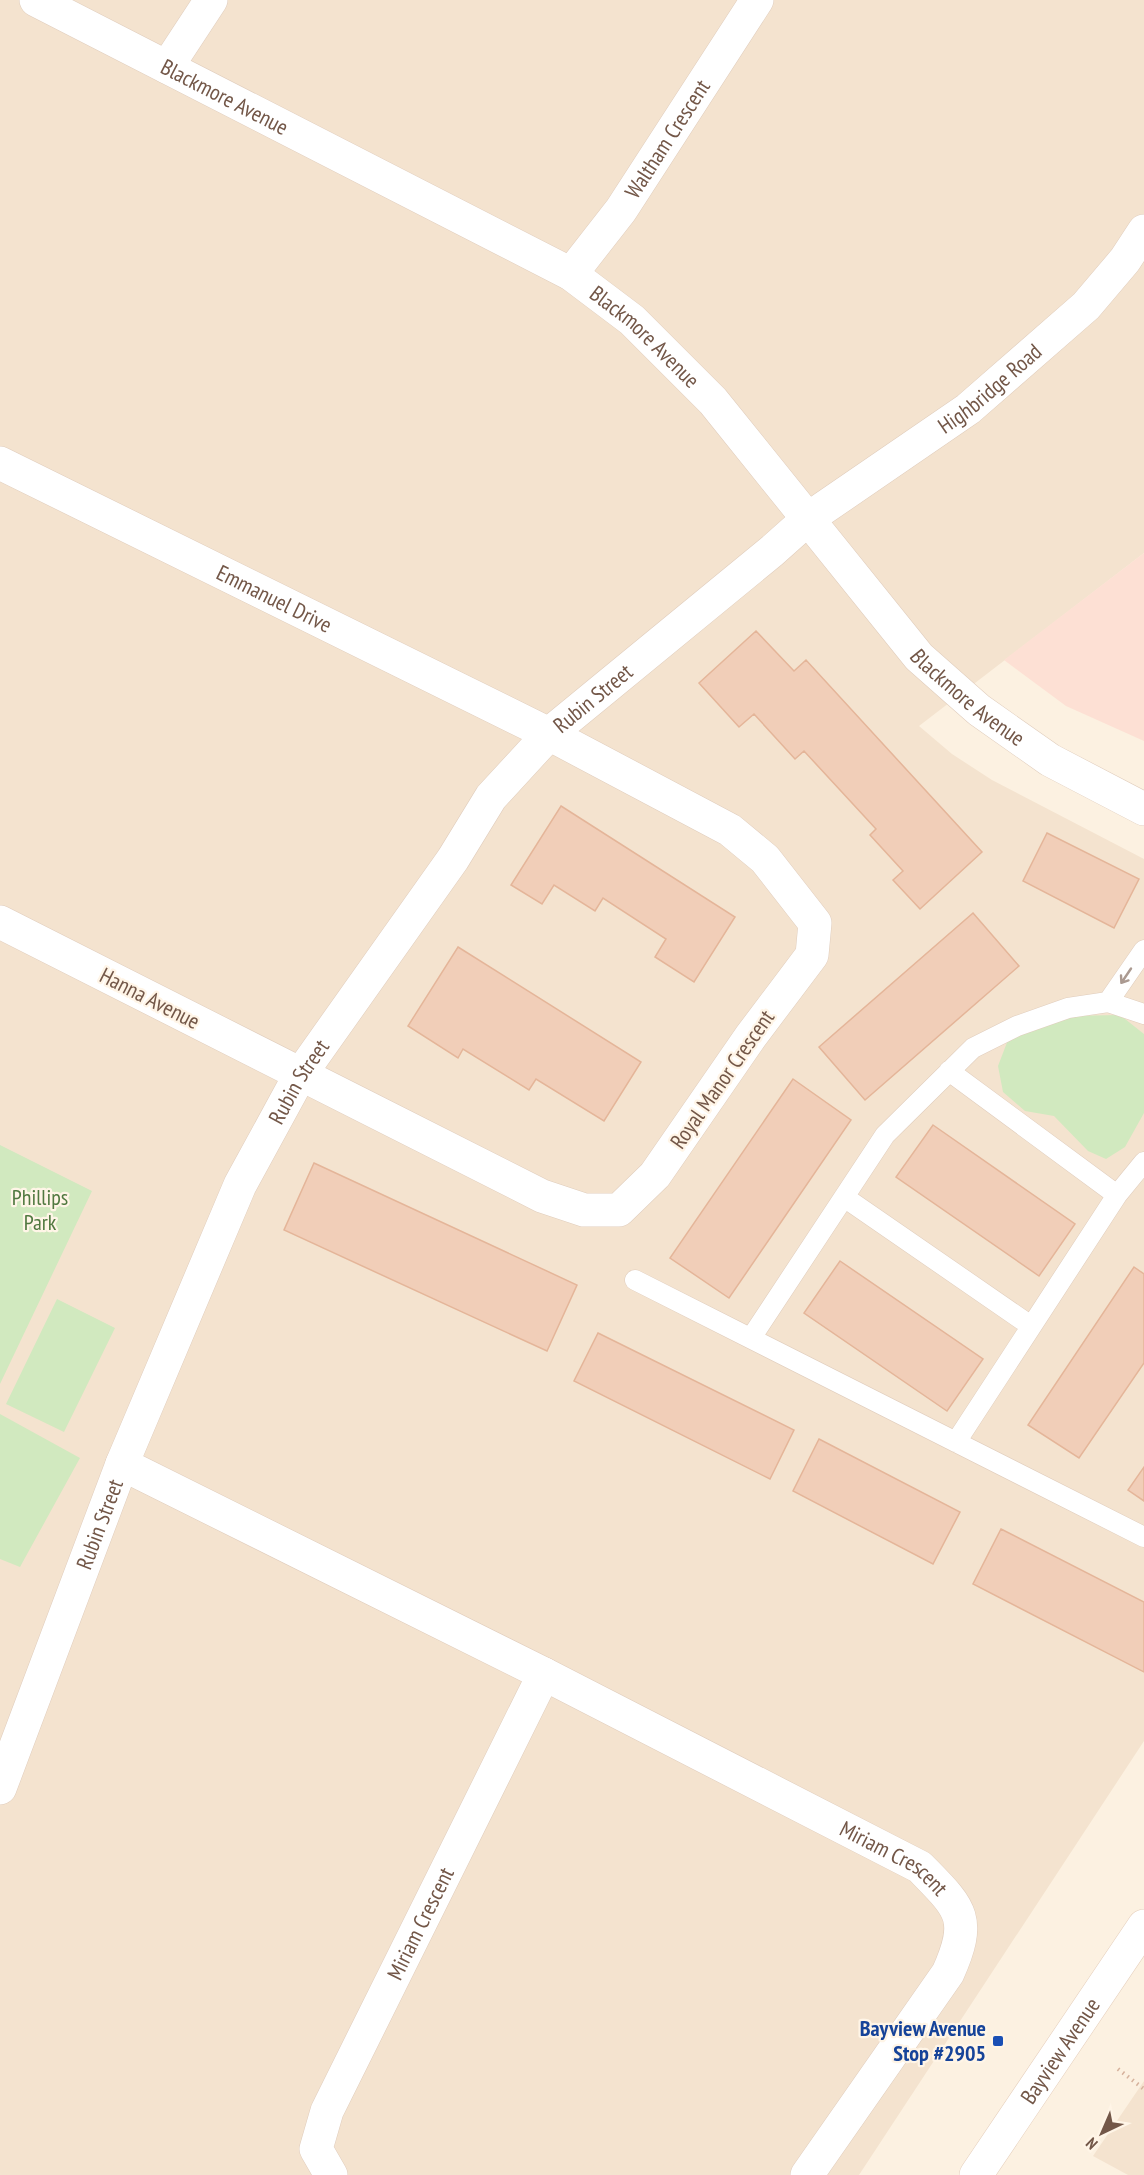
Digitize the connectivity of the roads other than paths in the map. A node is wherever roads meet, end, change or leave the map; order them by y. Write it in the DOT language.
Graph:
graph roads {
  1 [pos="36,0"];
  2 [pos="211,0"];
  3 [pos="757,0"];
  4 [pos="167,67"];
  5 [pos="1144,231"];
  6 [pos="571,274"];
  7 [pos="0,463"];
  8 [pos="809,518"];
  9 [pos="549,734"];
  10 [pos="1144,809"];
  11 [pos="0,922"];
  12 [pos="1144,950"];
  13 [pos="1108,1002"];
  14 [pos="1144,1014"];
  15 [pos="950,1071"];
  16 [pos="300,1075"];
  17 [pos="1144,1162"];
  18 [pos="1117,1195"];
  19 [pos="844,1197"];
  20 [pos="635,1280"];
  21 [pos="1031,1326"];
  22 [pos="751,1338"];
  23 [pos="956,1442"];
  24 [pos="122,1464"];
  25 [pos="1144,1537"];
  26 [pos="544,1674"];
  27 [pos="0,1788"];
  28 [pos="1144,1926"];
  29 [pos="331,2175"];
  30 [pos="807,2175"];
  31 [pos="976,2175"];
  1 -- 4 [label="street, Blackmore Avenue"];
  2 -- 4 [label="street"];
  3 -- 6 [label="street, Waltham Crescent"];
  4 -- 6 [label="street, Blackmore Avenue"];
  5 -- 8 [label="street, Highbridge Road"];
  6 -- 8 [label="street, Blackmore Avenue"];
  7 -- 9 [label="street, Emmanuel Drive"];
  8 -- 9 [label="street, Rubin Street"];
  8 -- 10 [label="street, Blackmore Avenue"];
  9 -- 16 [label="street, Rubin Street"];
  9 -- 16 [label="street, Royal Manor Crescent"];
  11 -- 16 [label="street, Hanna Avenue"];
  12 -- 13 [label="lane, one-way"];
  13 -- 14 [label="lane"];
  13 -- 15 [label="lane"];
  15 -- 18 [label="lane"];
  15 -- 19 [label="lane"];
  16 -- 24 [label="street, Rubin Street"];
  17 -- 18 [label="lane"];
  18 -- 21 [label="lane"];
  19 -- 21 [label="lane"];
  19 -- 22 [label="lane"];
  20 -- 22 [label="lane"];
  21 -- 23 [label="lane"];
  22 -- 23 [label="lane"];
  23 -- 25 [label="lane"];
  24 -- 26 [label="street, Miriam Crescent"];
  24 -- 27 [label="street, Rubin Street"];
  26 -- 29 [label="street, Miriam Crescent"];
  26 -- 30 [label="street, Miriam Crescent"];
  28 -- 31 [label="street, Bayview Avenue"];
}
